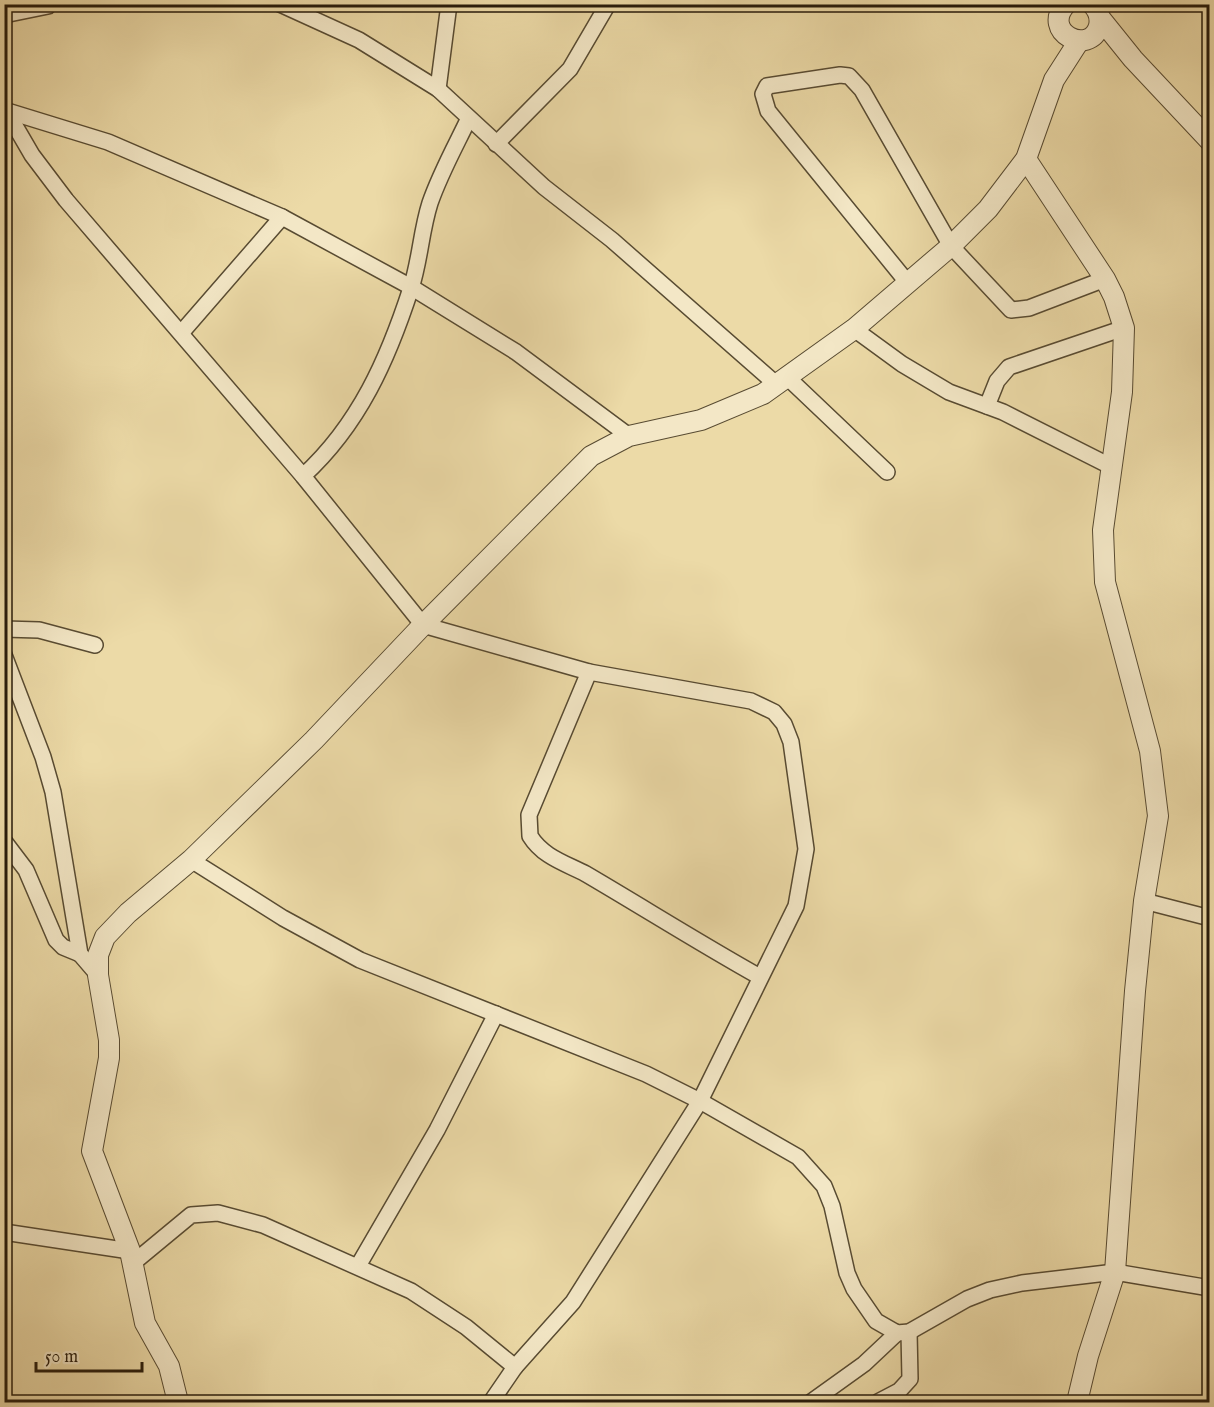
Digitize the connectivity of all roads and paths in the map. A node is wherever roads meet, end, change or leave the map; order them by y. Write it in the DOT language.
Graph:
graph roads {
  1 [pos="280,4"];
  2 [pos="449,4"];
  3 [pos="608,4"];
  4 [pos="48,6"];
  5 [pos="1095,8"];
  6 [pos="1057,13"];
  7 [pos="4,15"];
  8 [pos="1083,40"];
  9 [pos="1133,58"];
  10 [pos="1054,80"];
  11 [pos="438,90"];
  12 [pos="6,111"];
  13 [pos="468,120"];
  14 [pos="1209,141"];
  15 [pos="496,144"];
  16 [pos="1026,159"];
  17 [pos="282,217"];
  18 [pos="951,246"];
  19 [pos="1105,279"];
  20 [pos="907,282"];
  21 [pos="411,287"];
  22 [pos="854,328"];
  23 [pos="1124,328"];
  24 [pos="182,332"];
  25 [pos="782,381"];
  26 [pos="987,406"];
  27 [pos="629,436"];
  28 [pos="1112,467"];
  29 [pos="887,472"];
  30 [pos="303,476"];
  31 [pos="423,624"];
  32 [pos="4,628"];
  33 [pos="95,645"];
  34 [pos="4,655"];
  35 [pos="589,672"];
  36 [pos="4,841"];
  37 [pos="191,860"];
  38 [pos="1144,901"];
  39 [pos="1209,918"];
  40 [pos="80,954"];
  41 [pos="98,975"];
  42 [pos="760,977"];
  43 [pos="496,1014"];
  44 [pos="700,1101"];
  45 [pos="4,1232"];
  46 [pos="131,1257"];
  47 [pos="358,1266"];
  48 [pos="1115,1272"];
  49 [pos="1209,1288"];
  50 [pos="903,1332"];
  51 [pos="515,1367"];
  52 [pos="821,1399"];
  53 [pos="178,1402"];
  54 [pos="491,1402"];
  55 [pos="878,1402"];
  56 [pos="1077,1402"];
  1 -- 11 [label="street"];
  2 -- 11 [label="street"];
  3 -- 15 [label="street"];
  4 -- 7 [label="street"];
  5 -- 8 [label="street"];
  5 -- 9 [label="street"];
  6 -- 8 [label="street"];
  6 -- 10 [label="street"];
  8 -- 9 [label="street"];
  8 -- 10 [label="street"];
  9 -- 14 [label="street"];
  10 -- 16 [label="street"];
  11 -- 13 [label="street"];
  12 -- 17 [label="street"];
  12 -- 24 [label="street"];
  13 -- 15 [label="street"];
  13 -- 21 [label="street"];
  15 -- 25 [label="street"];
  16 -- 18 [label="street"];
  16 -- 19 [label="street"];
  17 -- 21 [label="street"];
  17 -- 24 [label="street"];
  18 -- 19 [label="street"];
  18 -- 20 [label="street"];
  18 -- 20 [label="street"];
  19 -- 23 [label="street"];
  20 -- 22 [label="street"];
  21 -- 27 [label="street"];
  21 -- 30 [label="street"];
  22 -- 25 [label="street"];
  22 -- 26 [label="street"];
  23 -- 26 [label="street"];
  23 -- 28 [label="street"];
  24 -- 30 [label="street"];
  25 -- 27 [label="street"];
  25 -- 29 [label="street"];
  26 -- 28 [label="street"];
  27 -- 31 [label="street"];
  28 -- 38 [label="street"];
  30 -- 31 [label="street"];
  31 -- 35 [label="street"];
  31 -- 37 [label="street"];
  32 -- 33 [label="street"];
  34 -- 40 [label="street"];
  35 -- 42 [label="street"];
  35 -- 42 [label="street"];
  36 -- 40 [label="street"];
  37 -- 41 [label="street"];
  37 -- 43 [label="street"];
  38 -- 39 [label="street"];
  38 -- 48 [label="street"];
  40 -- 41 [label="street"];
  41 -- 46 [label="street"];
  42 -- 44 [label="street"];
  43 -- 44 [label="street"];
  43 -- 47 [label="street"];
  44 -- 50 [label="street"];
  44 -- 51 [label="street"];
  45 -- 46 [label="street"];
  46 -- 47 [label="street"];
  46 -- 53 [label="street"];
  47 -- 51 [label="street"];
  48 -- 49 [label="street"];
  48 -- 50 [label="street"];
  48 -- 56 [label="street"];
  50 -- 52 [label="street"];
  50 -- 55 [label="street"];
  51 -- 54 [label="street"];
}
